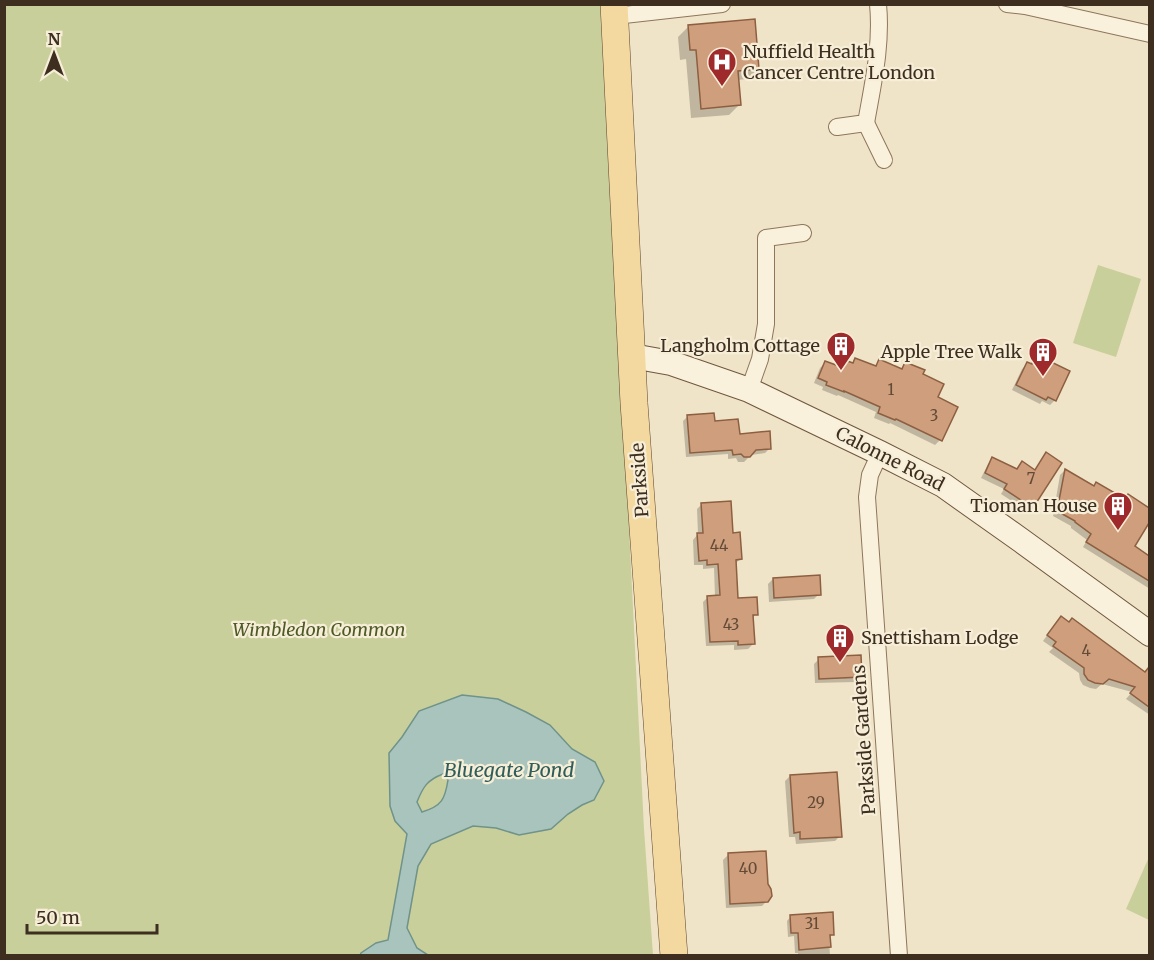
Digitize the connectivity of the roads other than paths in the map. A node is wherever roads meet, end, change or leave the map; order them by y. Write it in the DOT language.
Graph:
graph roads {
  1 [pos="722,4"];
  2 [pos="878,4"];
  3 [pos="1007,4"];
  4 [pos="614,10"];
  5 [pos="1149,34"];
  6 [pos="866,123"];
  7 [pos="837,127"];
  8 [pos="884,160"];
  9 [pos="803,234"];
  10 [pos="632,356"];
  11 [pos="749,390"];
  12 [pos="880,453"];
  13 [pos="1149,634"];
  14 [pos="674,956"];
  15 [pos="899,956"];
  1 -- 4 [label="street"];
  2 -- 6 [label="street"];
  3 -- 5 [label="street"];
  4 -- 10 [label="main road, Parkside"];
  6 -- 7 [label="street"];
  6 -- 8 [label="street"];
  9 -- 11 [label="street"];
  10 -- 11 [label="street, Calonne Road"];
  10 -- 14 [label="main road, Parkside"];
  11 -- 12 [label="street, Calonne Road"];
  12 -- 13 [label="street, Calonne Road"];
  12 -- 15 [label="street, Parkside Gardens"];
}
